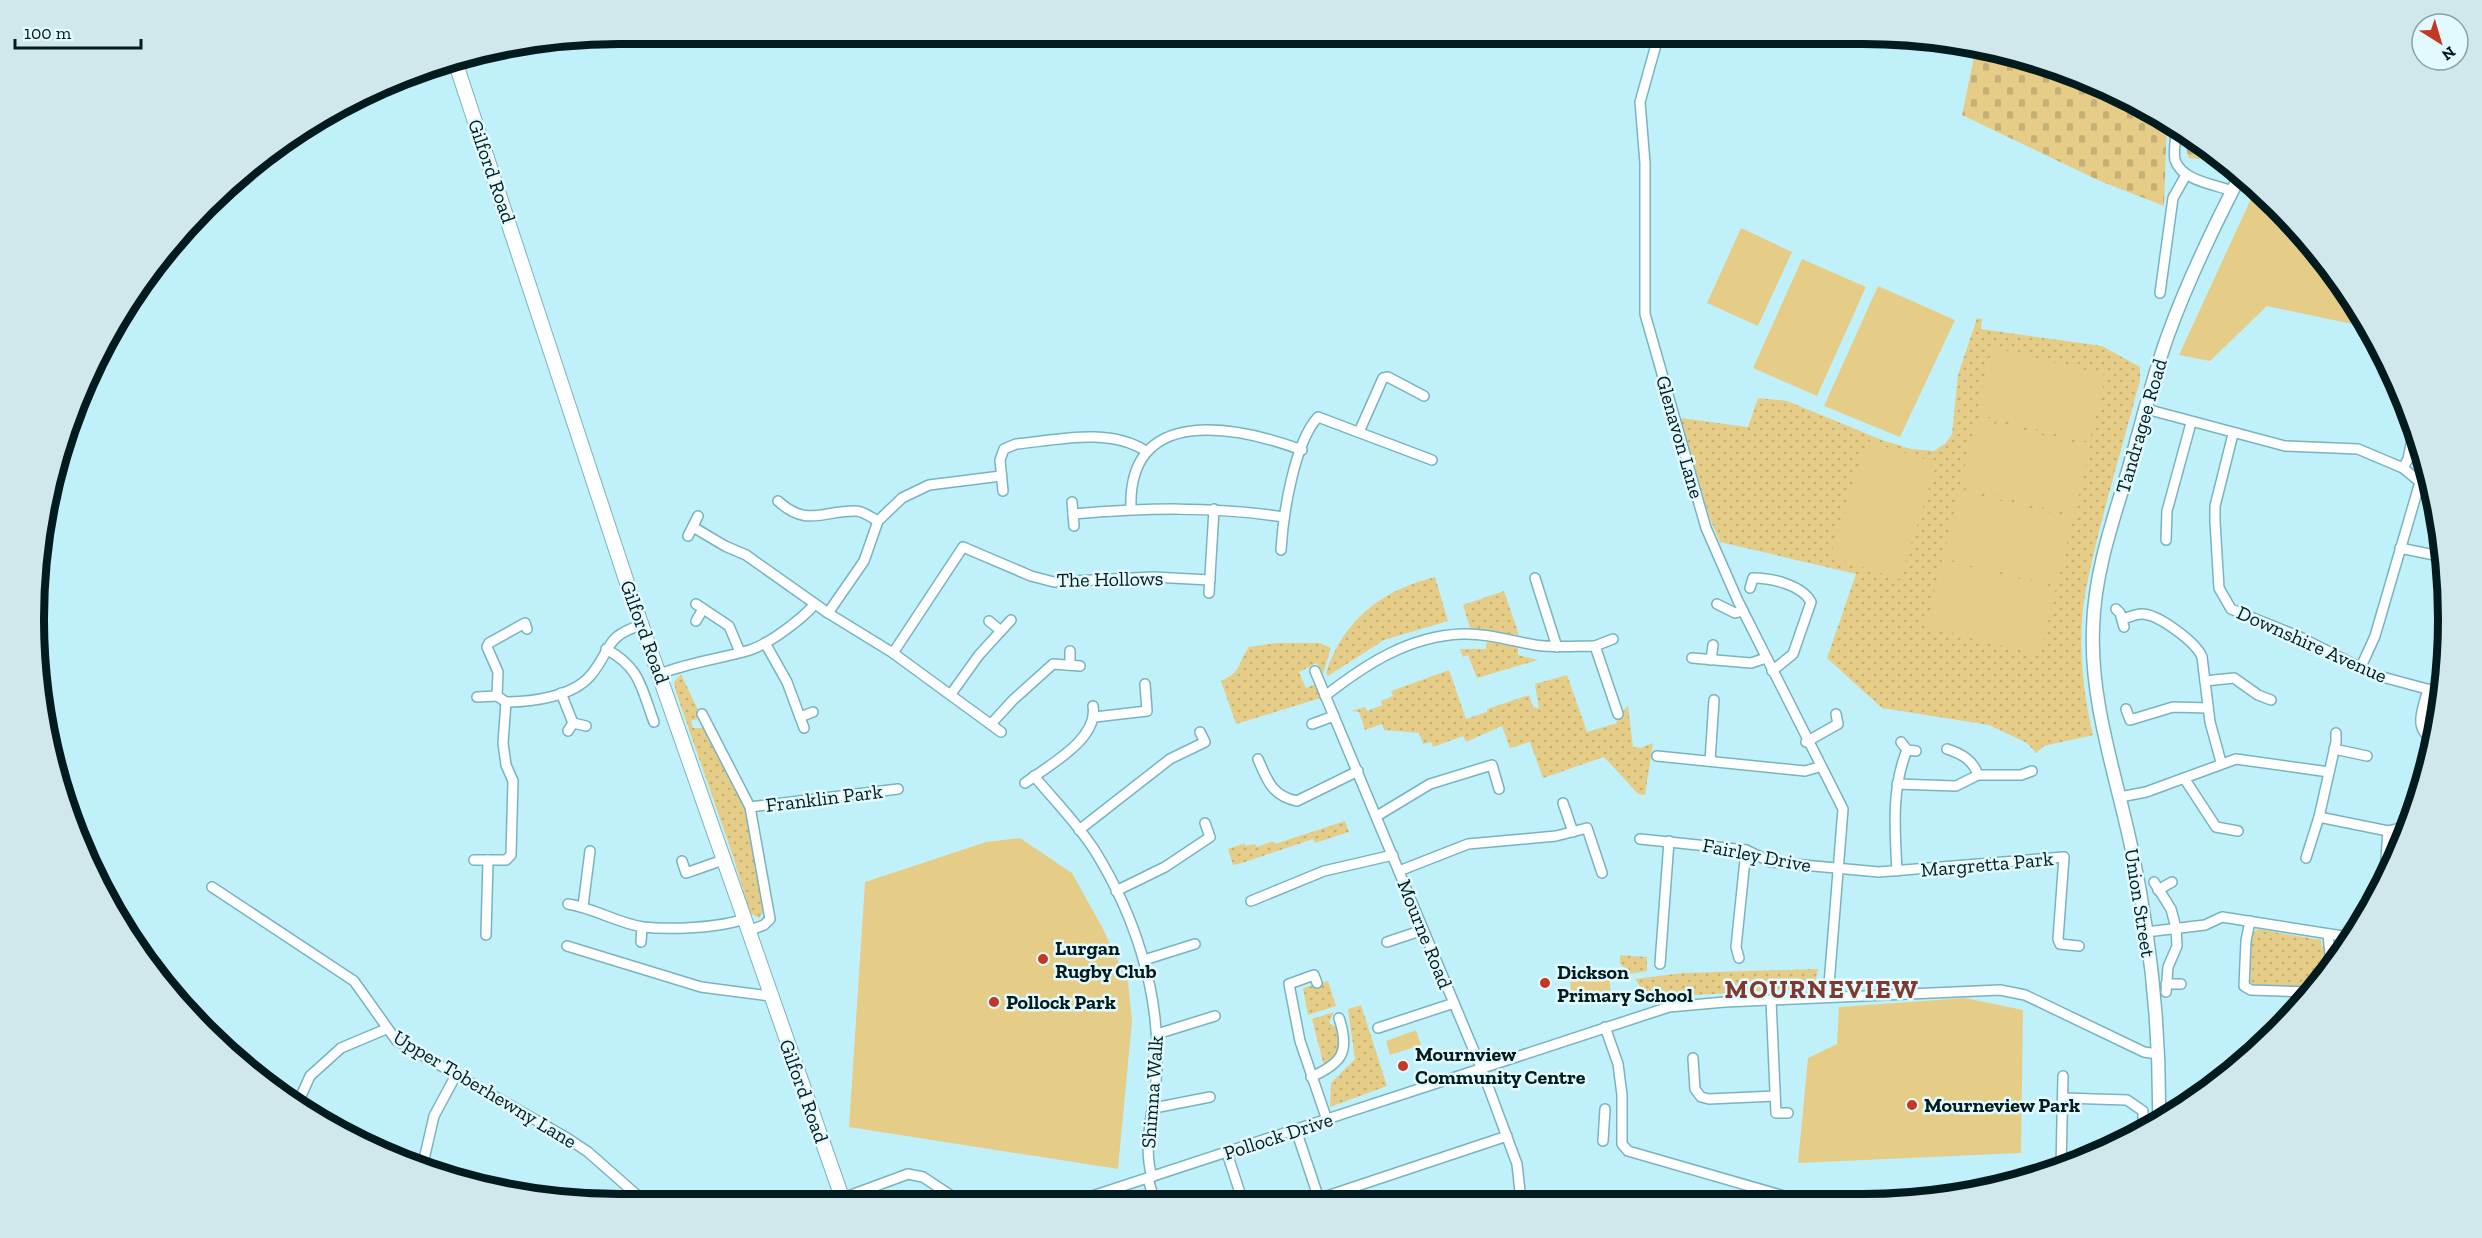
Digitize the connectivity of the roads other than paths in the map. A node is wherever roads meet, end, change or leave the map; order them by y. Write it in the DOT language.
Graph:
graph roads {
  1 [pos="1656,44"];
  2 [pos="457,67"];
  3 [pos="2176,136"];
  4 [pos="2186,175"];
  5 [pos="2237,182"];
  6 [pos="2232,190"];
  7 [pos="2160,292"];
  8 [pos="1424,396"];
  9 [pos="2146,409"];
  10 [pos="2191,423"];
  11 [pos="1359,432"];
  12 [pos="2233,434"];
  13 [pos="2411,444"];
  14 [pos="1302,450"];
  15 [pos="1146,451"];
  16 [pos="1432,460"];
  17 [pos="2403,468"];
  18 [pos="1001,476"];
  19 [pos="2420,482"];
  20 [pos="1003,491"];
  21 [pos="778,501"];
  22 [pos="1072,502"];
  23 [pos="1131,509"];
  24 [pos="1214,509"];
  25 [pos="1073,514"];
  26 [pos="698,516"];
  27 [pos="1283,517"];
  28 [pos="878,521"];
  29 [pos="1074,526"];
  30 [pos="693,527"];
  31 [pos="2153,531"];
  32 [pos="688,536"];
  33 [pos="2400,548"];
  34 [pos="1281,550"];
  35 [pos="2435,555"];
  36 [pos="1535,578"];
  37 [pos="1210,580"];
  38 [pos="1750,588"];
  39 [pos="1209,593"];
  40 [pos="815,604"];
  41 [pos="1717,604"];
  42 [pos="2116,609"];
  43 [pos="1743,611"];
  44 [pos="828,613"];
  45 [pos="1011,620"];
  46 [pos="696,621"];
  47 [pos="990,621"];
  48 [pos="642,625"];
  49 [pos="527,629"];
  50 [pos="1001,631"];
  51 [pos="1613,639"];
  52 [pos="765,643"];
  53 [pos="1713,645"];
  54 [pos="1595,646"];
  55 [pos="1557,647"];
  56 [pos="606,649"];
  57 [pos="1070,651"];
  58 [pos="740,652"];
  59 [pos="893,653"];
  60 [pos="1692,658"];
  61 [pos="1766,658"];
  62 [pos="1711,660"];
  63 [pos="2360,669"];
  64 [pos="1315,671"];
  65 [pos="1772,671"];
  66 [pos="660,674"];
  67 [pos="2205,681"];
  68 [pos="1145,684"];
  69 [pos="2428,690"];
  70 [pos="2097,691"];
  71 [pos="2434,691"];
  72 [pos="561,693"];
  73 [pos="951,694"];
  74 [pos="497,696"];
  75 [pos="1325,696"];
  76 [pos="477,697"];
  77 [pos="1714,700"];
  78 [pos="2271,700"];
  79 [pos="506,702"];
  80 [pos="1094,706"];
  81 [pos="2208,708"];
  82 [pos="2126,709"];
  83 [pos="813,712"];
  84 [pos="1618,714"];
  85 [pos="1836,714"];
  86 [pos="1334,716"];
  87 [pos="800,717"];
  88 [pos="1095,717"];
  89 [pos="654,722"];
  90 [pos="695,724"];
  91 [pos="991,724"];
  92 [pos="1312,724"];
  93 [pos="586,726"];
  94 [pos="804,728"];
  95 [pos="1001,732"];
  96 [pos="1200,732"];
  97 [pos="2336,733"];
  98 [pos="2426,736"];
  99 [pos="1806,742"];
  100 [pos="1908,748"];
  101 [pos="2334,749"];
  102 [pos="1947,750"];
  103 [pos="1657,756"];
  104 [pos="2367,756"];
  105 [pos="1258,759"];
  106 [pos="1710,761"];
  107 [pos="2221,762"];
  108 [pos="1819,767"];
  109 [pos="1358,771"];
  110 [pos="2032,771"];
  111 [pos="2329,772"];
  112 [pos="1978,775"];
  113 [pos="1034,776"];
  114 [pos="2184,778"];
  115 [pos="1025,783"];
  116 [pos="1898,784"];
  117 [pos="898,789"];
  118 [pos="1500,789"];
  119 [pos="2120,797"];
  120 [pos="1563,803"];
  121 [pos="750,807"];
  122 [pos="1377,816"];
  123 [pos="2319,817"];
  124 [pos="1206,823"];
  125 [pos="2399,828"];
  126 [pos="1078,830"];
  127 [pos="2238,831"];
  128 [pos="2388,831"];
  129 [pos="1573,832"];
  130 [pos="1640,838"];
  131 [pos="1669,841"];
  132 [pos="1746,850"];
  133 [pos="590,851"];
  134 [pos="1393,855"];
  135 [pos="2306,858"];
  136 [pos="2386,859"];
  137 [pos="474,860"];
  138 [pos="488,860"];
  139 [pos="723,860"];
  140 [pos="682,861"];
  141 [pos="1838,869"];
  142 [pos="1400,871"];
  143 [pos="1896,871"];
  144 [pos="1602,873"];
  145 [pos="2172,882"];
  146 [pos="212,887"];
  147 [pos="1116,891"];
  148 [pos="1251,901"];
  149 [pos="568,904"];
  150 [pos="584,906"];
  151 [pos="2250,921"];
  152 [pos="746,925"];
  153 [pos="642,927"];
  154 [pos="2176,928"];
  155 [pos="1423,930"];
  156 [pos="2146,932"];
  157 [pos="2328,934"];
  158 [pos="486,935"];
  159 [pos="2344,936"];
  160 [pos="640,942"];
  161 [pos="1387,942"];
  162 [pos="1195,944"];
  163 [pos="567,946"];
  164 [pos="2079,946"];
  165 [pos="2330,955"];
  166 [pos="1739,958"];
  167 [pos="1144,960"];
  168 [pos="1660,964"];
  169 [pos="1317,983"];
  170 [pos="2181,984"];
  171 [pos="2301,992"];
  172 [pos="770,996"];
  173 [pos="1828,997"];
  174 [pos="1771,1000"];
  175 [pos="1454,1003"];
  176 [pos="1215,1016"];
  177 [pos="1339,1018"];
  178 [pos="1605,1027"];
  179 [pos="1378,1028"];
  180 [pos="386,1029"];
  181 [pos="1157,1034"];
  182 [pos="2157,1054"];
  183 [pos="1693,1058"];
  184 [pos="1482,1070"];
  185 [pos="456,1075"];
  186 [pos="2063,1076"];
  187 [pos="1311,1077"];
  188 [pos="1775,1096"];
  189 [pos="1210,1097"];
  190 [pos="2063,1098"];
  191 [pos="300,1099"];
  192 [pos="1154,1108"];
  193 [pos="1605,1109"];
  194 [pos="2159,1112"];
  195 [pos="1788,1113"];
  196 [pos="1327,1120"];
  197 [pos="2143,1121"];
  198 [pos="1605,1122"];
  199 [pos="1620,1122"];
  200 [pos="1296,1130"];
  201 [pos="1508,1136"];
  202 [pos="1604,1141"];
  203 [pos="1227,1153"];
  204 [pos="2061,1159"];
  205 [pos="424,1160"];
  206 [pos="1150,1178"];
  207 [pos="636,1194"];
  208 [pos="841,1194"];
  209 [pos="858,1194"];
  210 [pos="948,1194"];
  211 [pos="1099,1194"];
  212 [pos="1153,1194"];
  213 [pos="1240,1194"];
  214 [pos="1317,1194"];
  215 [pos="1337,1194"];
  216 [pos="1520,1194"];
  217 [pos="1774,1194"];
  1 -- 43 [label="street, Glenavon Lane"];
  2 -- 48 [label="main road, Gilford Road"];
  3 -- 4 [label="street"];
  4 -- 6 [label="street"];
  4 -- 7 [label="street"];
  5 -- 6 [label="street, Tandragee Road"];
  6 -- 9 [label="street, Tandragee Road"];
  8 -- 11 [label="street"];
  9 -- 10 [label="street"];
  9 -- 70 [label="street, Tandragee Road"];
  10 -- 12 [label="street"];
  10 -- 31 [label="street"];
  11 -- 14 [label="street"];
  11 -- 16 [label="street"];
  12 -- 17 [label="street"];
  12 -- 63 [label="street, Downshire Avenue"];
  13 -- 17 [label="street"];
  14 -- 15 [label="street"];
  14 -- 27 [label="street"];
  15 -- 18 [label="street"];
  15 -- 23 [label="street"];
  17 -- 19 [label="street"];
  18 -- 20 [label="street"];
  18 -- 28 [label="street"];
  19 -- 33 [label="street"];
  21 -- 28 [label="street"];
  22 -- 25 [label="street"];
  23 -- 24 [label="street"];
  23 -- 25 [label="street"];
  24 -- 27 [label="street"];
  24 -- 37 [label="street"];
  25 -- 29 [label="street"];
  26 -- 30 [label="street"];
  27 -- 34 [label="street"];
  28 -- 44 [label="street"];
  30 -- 32 [label="street"];
  30 -- 40 [label="street"];
  33 -- 35 [label="street"];
  33 -- 63 [label="street"];
  36 -- 55 [label="street"];
  37 -- 39 [label="street"];
  37 -- 59 [label="street, The Hollows"];
  38 -- 65 [label="street"];
  40 -- 44 [label="street"];
  40 -- 52 [label="street"];
  41 -- 43 [label="street"];
  42 -- 67 [label="street"];
  43 -- 61 [label="street, Glenavon Lane"];
  44 -- 59 [label="street"];
  45 -- 50 [label="street"];
  46 -- 58 [label="street"];
  47 -- 50 [label="street"];
  48 -- 56 [label="street"];
  48 -- 66 [label="main road, Gilford Road"];
  49 -- 74 [label="street"];
  50 -- 73 [label="street"];
  51 -- 54 [label="street"];
  52 -- 58 [label="street"];
  52 -- 87 [label="street"];
  53 -- 62 [label="street"];
  54 -- 55 [label="street"];
  54 -- 84 [label="street"];
  55 -- 75 [label="street"];
  56 -- 72 [label="street"];
  56 -- 89 [label="street"];
  57 -- 91 [label="street"];
  58 -- 66 [label="street"];
  59 -- 73 [label="street"];
  60 -- 62 [label="street"];
  61 -- 62 [label="street"];
  61 -- 65 [label="street, Glenavon Lane"];
  63 -- 69 [label="street, Downshire Avenue"];
  64 -- 75 [label="street, Mourne Road"];
  65 -- 99 [label="street, Glenavon Lane"];
  66 -- 139 [label="main road, Gilford Road"];
  67 -- 78 [label="street"];
  67 -- 81 [label="street"];
  68 -- 88 [label="street"];
  69 -- 71 [label="street, Downshire Avenue"];
  69 -- 98 [label="street"];
  70 -- 119 [label="street, Union Street"];
  72 -- 79 [label="street"];
  72 -- 93 [label="street"];
  73 -- 91 [label="street"];
  74 -- 76 [label="street"];
  74 -- 79 [label="street"];
  75 -- 86 [label="street, Mourne Road"];
  77 -- 106 [label="street"];
  79 -- 138 [label="street"];
  80 -- 88 [label="street"];
  81 -- 82 [label="street"];
  81 -- 107 [label="street"];
  83 -- 87 [label="street"];
  85 -- 99 [label="street"];
  86 -- 92 [label="street"];
  86 -- 109 [label="street, Mourne Road"];
  87 -- 94 [label="street"];
  88 -- 113 [label="street"];
  90 -- 121 [label="street, Franklin Park"];
  91 -- 95 [label="street"];
  96 -- 126 [label="street"];
  97 -- 101 [label="street"];
  99 -- 108 [label="street, Glenavon Lane"];
  100 -- 116 [label="street"];
  101 -- 104 [label="street"];
  101 -- 111 [label="street"];
  102 -- 112 [label="street"];
  103 -- 106 [label="street"];
  105 -- 109 [label="street"];
  106 -- 108 [label="street"];
  107 -- 111 [label="street"];
  107 -- 114 [label="street"];
  108 -- 141 [label="street, Glenavon Lane"];
  109 -- 122 [label="street, Mourne Road"];
  110 -- 112 [label="street"];
  111 -- 123 [label="street"];
  112 -- 116 [label="street"];
  113 -- 115 [label="street"];
  113 -- 126 [label="street, Shimna Walk"];
  114 -- 119 [label="street"];
  114 -- 127 [label="street"];
  116 -- 143 [label="street"];
  117 -- 121 [label="street, Franklin Park"];
  118 -- 122 [label="street"];
  119 -- 156 [label="street, Union Street"];
  120 -- 129 [label="street"];
  121 -- 152 [label="street, Franklin Park"];
  122 -- 134 [label="street, Mourne Road"];
  123 -- 128 [label="street"];
  123 -- 135 [label="street"];
  124 -- 147 [label="street"];
  125 -- 128 [label="street"];
  126 -- 147 [label="street, Shimna Walk"];
  128 -- 136 [label="street"];
  129 -- 142 [label="street"];
  129 -- 144 [label="street"];
  130 -- 131 [label="street, Fairley Drive"];
  131 -- 132 [label="street, Fairley Drive"];
  131 -- 168 [label="street"];
  132 -- 141 [label="street, Fairley Drive"];
  132 -- 166 [label="street"];
  133 -- 150 [label="street"];
  134 -- 142 [label="street, Mourne Road"];
  134 -- 148 [label="street"];
  137 -- 138 [label="street"];
  138 -- 158 [label="street"];
  139 -- 140 [label="street"];
  139 -- 152 [label="main road, Gilford Road"];
  141 -- 143 [label="street, Margretta Park"];
  141 -- 173 [label="street"];
  142 -- 155 [label="street, Mourne Road"];
  143 -- 164 [label="street, Margretta Park"];
  145 -- 154 [label="street"];
  146 -- 180 [label="street, Upper Toberhewny Lane"];
  147 -- 167 [label="street, Shimna Walk"];
  149 -- 150 [label="street"];
  150 -- 153 [label="street"];
  151 -- 154 [label="street"];
  151 -- 157 [label="street"];
  151 -- 171 [label="street"];
  152 -- 153 [label="street"];
  152 -- 172 [label="main road, Gilford Road"];
  153 -- 160 [label="street"];
  154 -- 156 [label="street"];
  154 -- 170 [label="street"];
  155 -- 161 [label="street"];
  155 -- 175 [label="street, Mourne Road"];
  156 -- 182 [label="street, Union Street"];
  157 -- 159 [label="street"];
  157 -- 165 [label="street"];
  162 -- 167 [label="street"];
  163 -- 172 [label="street"];
  167 -- 181 [label="street, Shimna Walk"];
  169 -- 187 [label="street"];
  172 -- 208 [label="main road, Gilford Road"];
  173 -- 174 [label="street, Pollock Drive"];
  173 -- 182 [label="street, Pollock Drive"];
  174 -- 178 [label="street, Pollock Drive"];
  174 -- 188 [label="street"];
  175 -- 179 [label="street"];
  175 -- 184 [label="street, Mourne Road"];
  176 -- 181 [label="street"];
  177 -- 187 [label="street"];
  178 -- 184 [label="street, Pollock Drive"];
  178 -- 199 [label="street"];
  180 -- 185 [label="street, Upper Toberhewny Lane"];
  180 -- 191 [label="street"];
  181 -- 192 [label="street, Shimna Walk"];
  182 -- 194 [label="street, Union Street"];
  183 -- 188 [label="street"];
  184 -- 196 [label="street, Pollock Drive"];
  184 -- 201 [label="street, Mourne Road"];
  185 -- 205 [label="street"];
  185 -- 207 [label="street, Upper Toberhewny Lane"];
  186 -- 190 [label="street"];
  187 -- 196 [label="street"];
  188 -- 195 [label="street"];
  189 -- 192 [label="street"];
  190 -- 197 [label="street"];
  190 -- 204 [label="street"];
  192 -- 206 [label="street, Shimna Walk"];
  193 -- 198 [label="street"];
  196 -- 200 [label="street, Pollock Drive"];
  198 -- 199 [label="street"];
  198 -- 202 [label="street"];
  199 -- 217 [label="street"];
  200 -- 203 [label="street, Pollock Drive"];
  200 -- 214 [label="street"];
  201 -- 215 [label="street"];
  201 -- 216 [label="street, Mourne Road"];
  203 -- 206 [label="street, Pollock Drive"];
  203 -- 213 [label="street"];
  206 -- 211 [label="street, Pollock Drive"];
  206 -- 212 [label="street, Shimna Walk"];
  209 -- 210 [label="street"];
}
